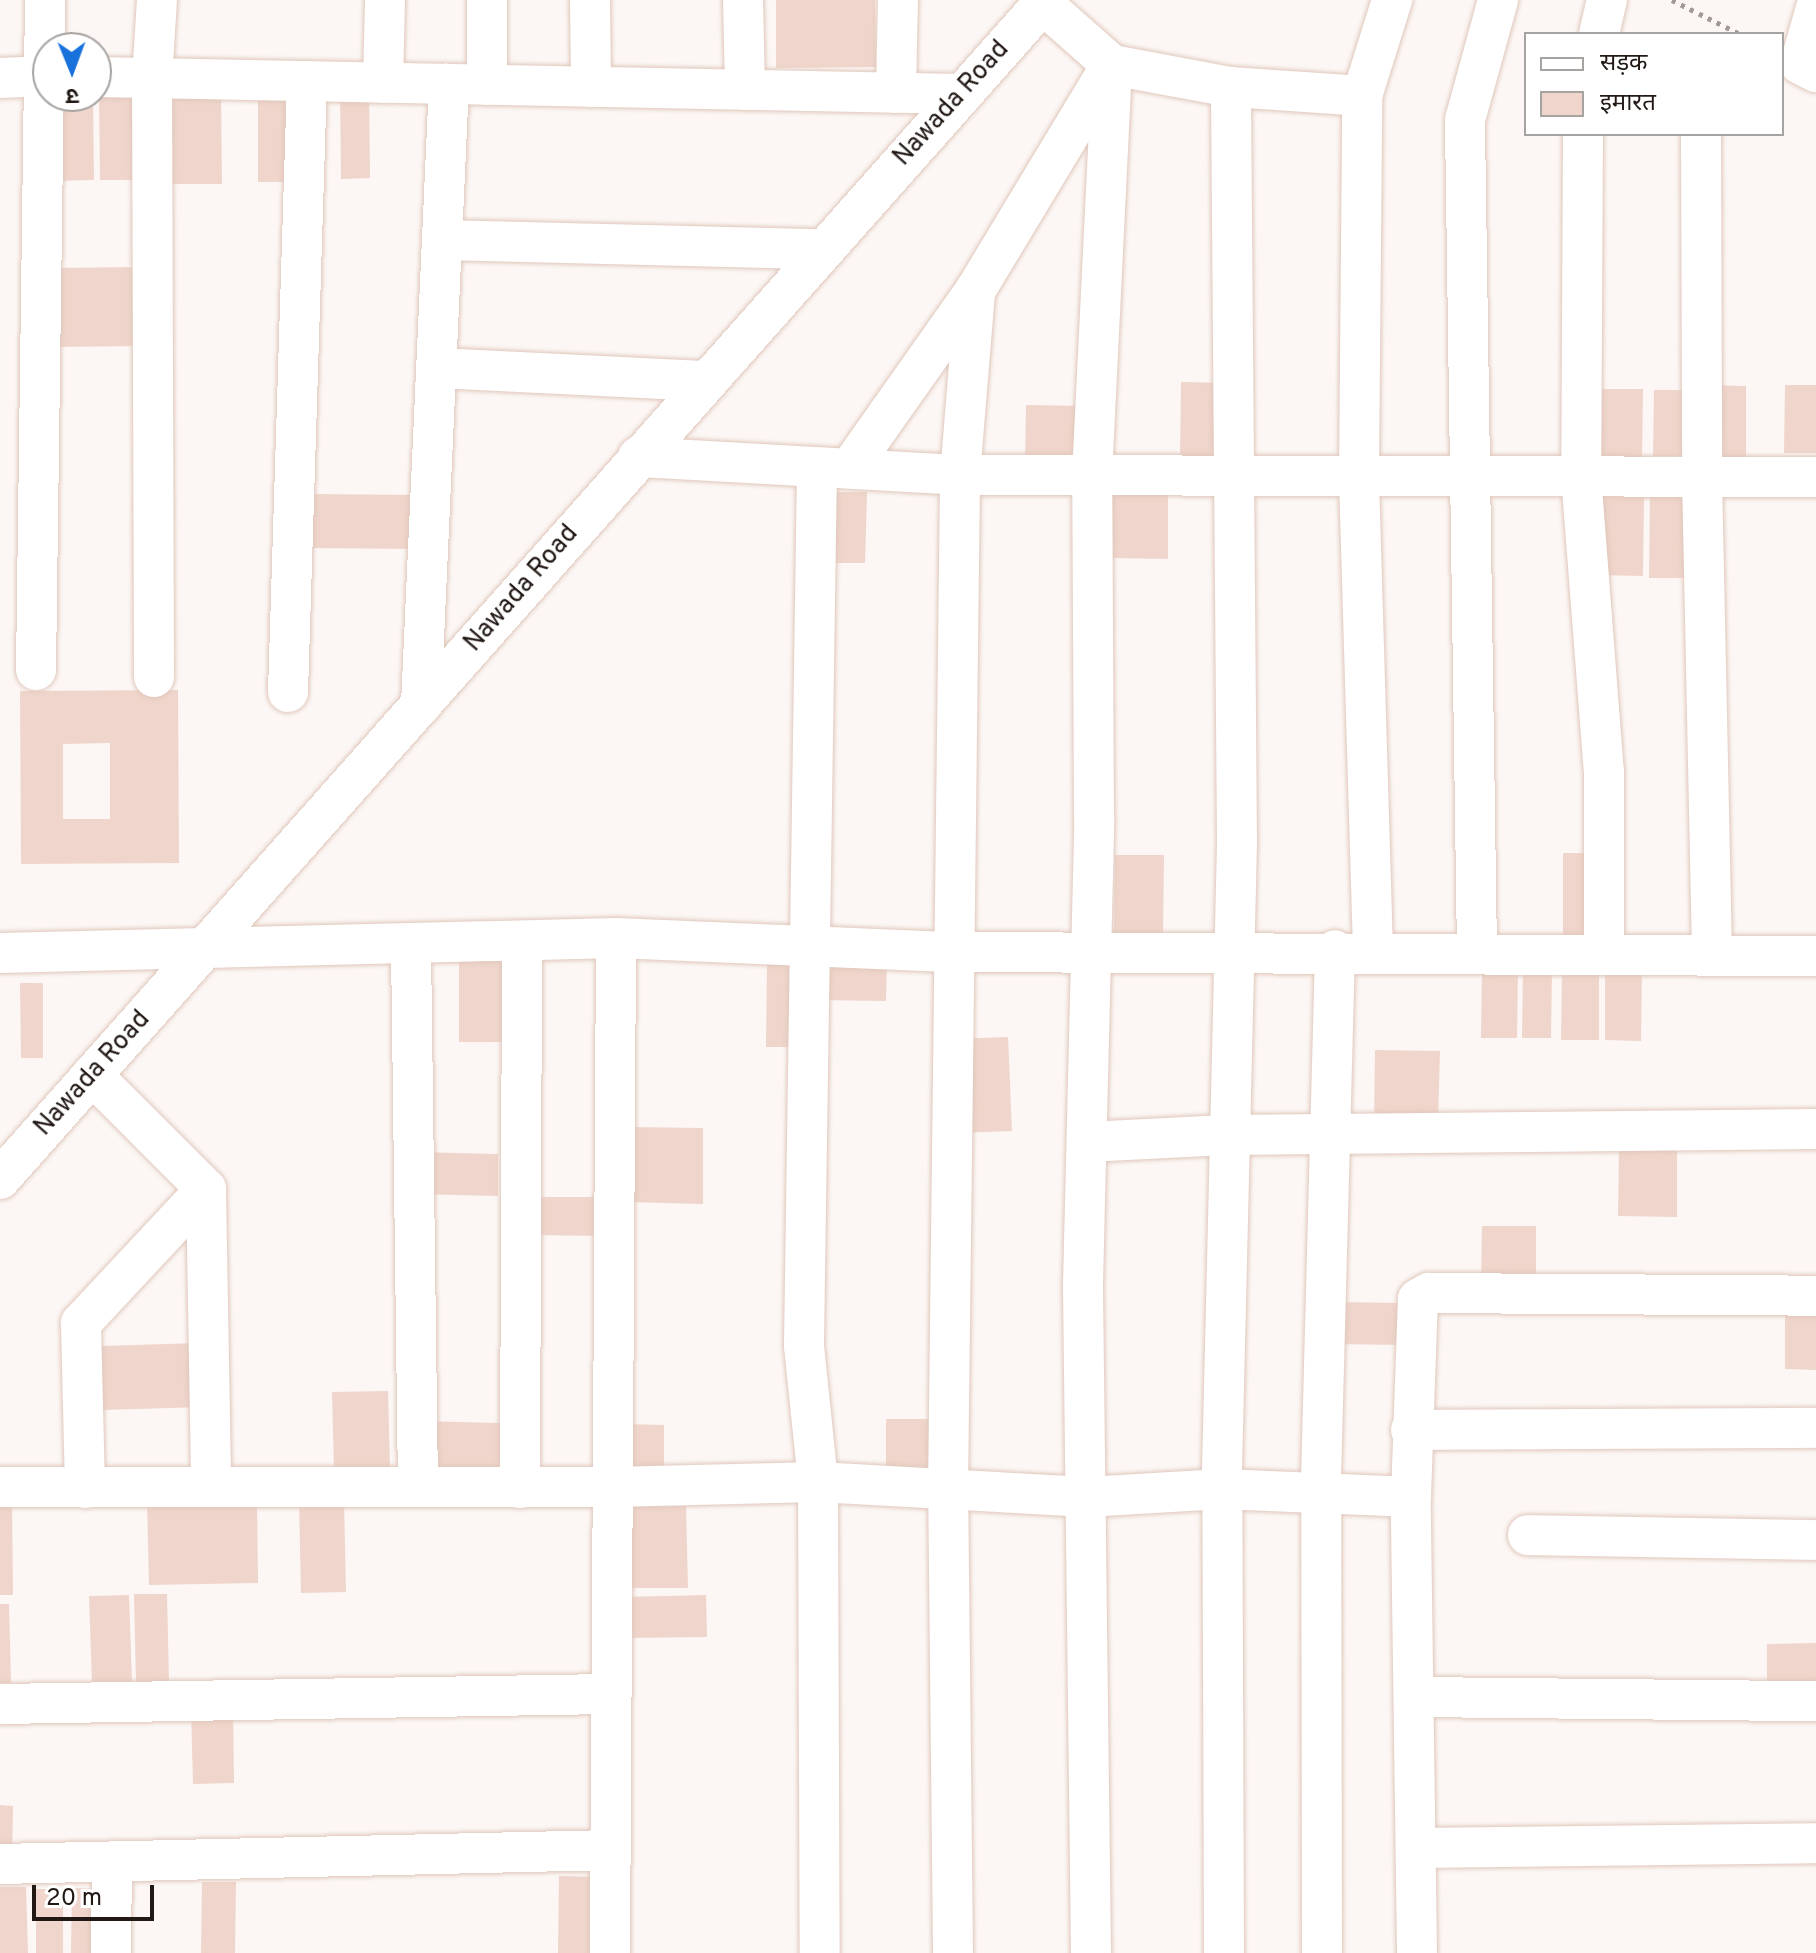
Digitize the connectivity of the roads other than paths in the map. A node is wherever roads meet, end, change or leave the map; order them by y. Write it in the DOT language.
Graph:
graph roads {
  1 [pos="45,0"];
  2 [pos="157,0"];
  3 [pos="385,0"];
  4 [pos="487,0"];
  5 [pos="590,0"];
  6 [pos="743,0"];
  7 [pos="898,0"];
  8 [pos="1392,0"];
  9 [pos="1498,0"];
  10 [pos="1607,0"];
  11 [pos="1044,2"];
  12 [pos="1816,8"];
  13 [pos="45,32"];
  14 [pos="1599,32"];
  15 [pos="1112,65"];
  16 [pos="1816,72"];
  17 [pos="32,77"];
  18 [pos="0,78"];
  19 [pos="112,78"];
  20 [pos="152,79"];
  21 [pos="307,81"];
  22 [pos="383,83"];
  23 [pos="468,85"];
  24 [pos="591,87"];
  25 [pos="1231,87"];
  26 [pos="745,90"];
  27 [pos="896,93"];
  28 [pos="963,94"];
  29 [pos="1362,96"];
  30 [pos="45,112"];
  31 [pos="1583,136"];
  32 [pos="1701,136"];
  33 [pos="442,240"];
  34 [pos="820,249"];
  35 [pos="975,291"];
  36 [pos="437,368"];
  37 [pos="704,381"];
  38 [pos="638,457"];
  39 [pos="834,468"];
  40 [pos="1231,473"];
  41 [pos="1359,474"];
  42 [pos="1470,474"];
  43 [pos="960,475"];
  44 [pos="1581,475"];
  45 [pos="1092,476"];
  46 [pos="1702,476"];
  47 [pos="1816,477"];
  48 [pos="36,670"];
  49 [pos="154,677"];
  50 [pos="288,692"];
  51 [pos="421,705"];
  52 [pos="616,938"];
  53 [pos="522,941"];
  54 [pos="813,943"];
  55 [pos="411,945"];
  56 [pos="1354,951"];
  57 [pos="202,952"];
  58 [pos="954,952"];
  59 [pos="1091,952"];
  60 [pos="1477,952"];
  61 [pos="0,953"];
  62 [pos="1604,954"];
  63 [pos="1233,955"];
  64 [pos="1712,955"];
  65 [pos="1816,956"];
  66 [pos="92,1075"];
  67 [pos="1816,1129"];
  68 [pos="1333,1134"];
  69 [pos="1226,1135"];
  70 [pos="1087,1142"];
  71 [pos="0,1179"];
  72 [pos="206,1189"];
  73 [pos="1816,1296"];
  74 [pos="1816,1428"];
  75 [pos="1411,1430"];
  76 [pos="818,1482"];
  77 [pos="211,1486"];
  78 [pos="0,1487"];
  79 [pos="418,1487"];
  80 [pos="611,1487"];
  81 [pos="85,1488"];
  82 [pos="520,1488"];
  83 [pos="1222,1489"];
  84 [pos="948,1492"];
  85 [pos="1321,1493"];
  86 [pos="1087,1497"];
  87 [pos="1411,1497"];
  88 [pos="1528,1535"];
  89 [pos="1816,1540"];
  90 [pos="611,1694"];
  91 [pos="1414,1697"];
  92 [pos="1816,1701"];
  93 [pos="0,1704"];
  94 [pos="1816,1843"];
  95 [pos="1417,1848"];
  96 [pos="610,1850"];
  97 [pos="112,1862"];
  98 [pos="0,1864"];
  99 [pos="111,1953"];
  100 [pos="610,1953"];
  101 [pos="820,1953"];
  102 [pos="953,1953"];
  103 [pos="1091,1953"];
  104 [pos="1224,1953"];
  105 [pos="1322,1953"];
  106 [pos="1417,1953"];
  1 -- 13 [label="street"];
  2 -- 20 [label="street"];
  3 -- 22 [label="street"];
  4 -- 23 [label="street"];
  5 -- 24 [label="street"];
  6 -- 26 [label="street"];
  7 -- 27 [label="street"];
  8 -- 29 [label="street"];
  9 -- 42 [label="street"];
  10 -- 14 [label="street"];
  11 -- 15 [label="street"];
  11 -- 28 [label="street, Nawada Road"];
  12 -- 16 [label="street"];
  15 -- 25 [label="street"];
  15 -- 35 [label="street"];
  15 -- 45 [label="street"];
  17 -- 18 [label="street"];
  19 -- 20 [label="street"];
  20 -- 21 [label="street"];
  20 -- 49 [label="street"];
  21 -- 22 [label="street"];
  21 -- 50 [label="street"];
  22 -- 23 [label="street"];
  23 -- 24 [label="street"];
  23 -- 33 [label="street"];
  24 -- 26 [label="street"];
  25 -- 29 [label="street"];
  25 -- 40 [label="street"];
  26 -- 27 [label="street"];
  27 -- 28 [label="street"];
  28 -- 34 [label="street, Nawada Road"];
  29 -- 41 [label="street"];
  30 -- 48 [label="street"];
  31 -- 44 [label="street"];
  32 -- 46 [label="street"];
  33 -- 34 [label="street"];
  33 -- 36 [label="street"];
  34 -- 37 [label="street, Nawada Road"];
  35 -- 39 [label="street"];
  35 -- 43 [label="street"];
  36 -- 37 [label="street"];
  36 -- 51 [label="street"];
  37 -- 38 [label="street, Nawada Road"];
  38 -- 39 [label="street"];
  38 -- 51 [label="street, Nawada Road"];
  39 -- 43 [label="street"];
  39 -- 54 [label="street"];
  40 -- 41 [label="street"];
  40 -- 45 [label="street"];
  40 -- 63 [label="street"];
  41 -- 42 [label="street"];
  41 -- 56 [label="street"];
  42 -- 44 [label="street"];
  42 -- 60 [label="street"];
  43 -- 45 [label="street"];
  43 -- 58 [label="street"];
  44 -- 46 [label="street"];
  44 -- 62 [label="street"];
  45 -- 59 [label="street"];
  46 -- 47 [label="street"];
  46 -- 64 [label="street"];
  51 -- 57 [label="street, Nawada Road"];
  52 -- 53 [label="street"];
  52 -- 54 [label="street"];
  52 -- 80 [label="street"];
  53 -- 55 [label="street"];
  53 -- 82 [label="street"];
  54 -- 58 [label="street"];
  54 -- 76 [label="street"];
  55 -- 57 [label="street"];
  55 -- 79 [label="street"];
  56 -- 60 [label="street"];
  56 -- 63 [label="street"];
  56 -- 68 [label="street"];
  57 -- 61 [label="street"];
  57 -- 66 [label="street, Nawada Road"];
  58 -- 59 [label="street"];
  58 -- 84 [label="street"];
  59 -- 63 [label="street"];
  59 -- 70 [label="street"];
  60 -- 62 [label="street"];
  62 -- 64 [label="street"];
  63 -- 69 [label="street"];
  64 -- 65 [label="street"];
  66 -- 71 [label="street, Nawada Road"];
  66 -- 72 [label="street"];
  67 -- 68 [label="street"];
  68 -- 69 [label="street"];
  68 -- 85 [label="street"];
  69 -- 70 [label="street"];
  69 -- 83 [label="street"];
  70 -- 86 [label="street"];
  72 -- 77 [label="street"];
  72 -- 81 [label="street"];
  73 -- 75 [label="street"];
  74 -- 75 [label="street"];
  75 -- 87 [label="street"];
  76 -- 80 [label="street"];
  76 -- 84 [label="street"];
  76 -- 101 [label="street"];
  77 -- 79 [label="street"];
  77 -- 81 [label="street"];
  78 -- 81 [label="street"];
  79 -- 82 [label="street"];
  80 -- 82 [label="street"];
  80 -- 90 [label="street"];
  83 -- 85 [label="street"];
  83 -- 86 [label="street"];
  83 -- 104 [label="street"];
  84 -- 86 [label="street"];
  84 -- 102 [label="street"];
  85 -- 87 [label="street"];
  85 -- 105 [label="street"];
  86 -- 103 [label="street"];
  87 -- 91 [label="street"];
  88 -- 89 [label="street"];
  90 -- 93 [label="street"];
  90 -- 96 [label="street"];
  91 -- 92 [label="street"];
  91 -- 95 [label="street"];
  94 -- 95 [label="street"];
  95 -- 106 [label="street"];
  96 -- 97 [label="street"];
  96 -- 100 [label="street"];
  97 -- 98 [label="street"];
  97 -- 99 [label="street"];
}
